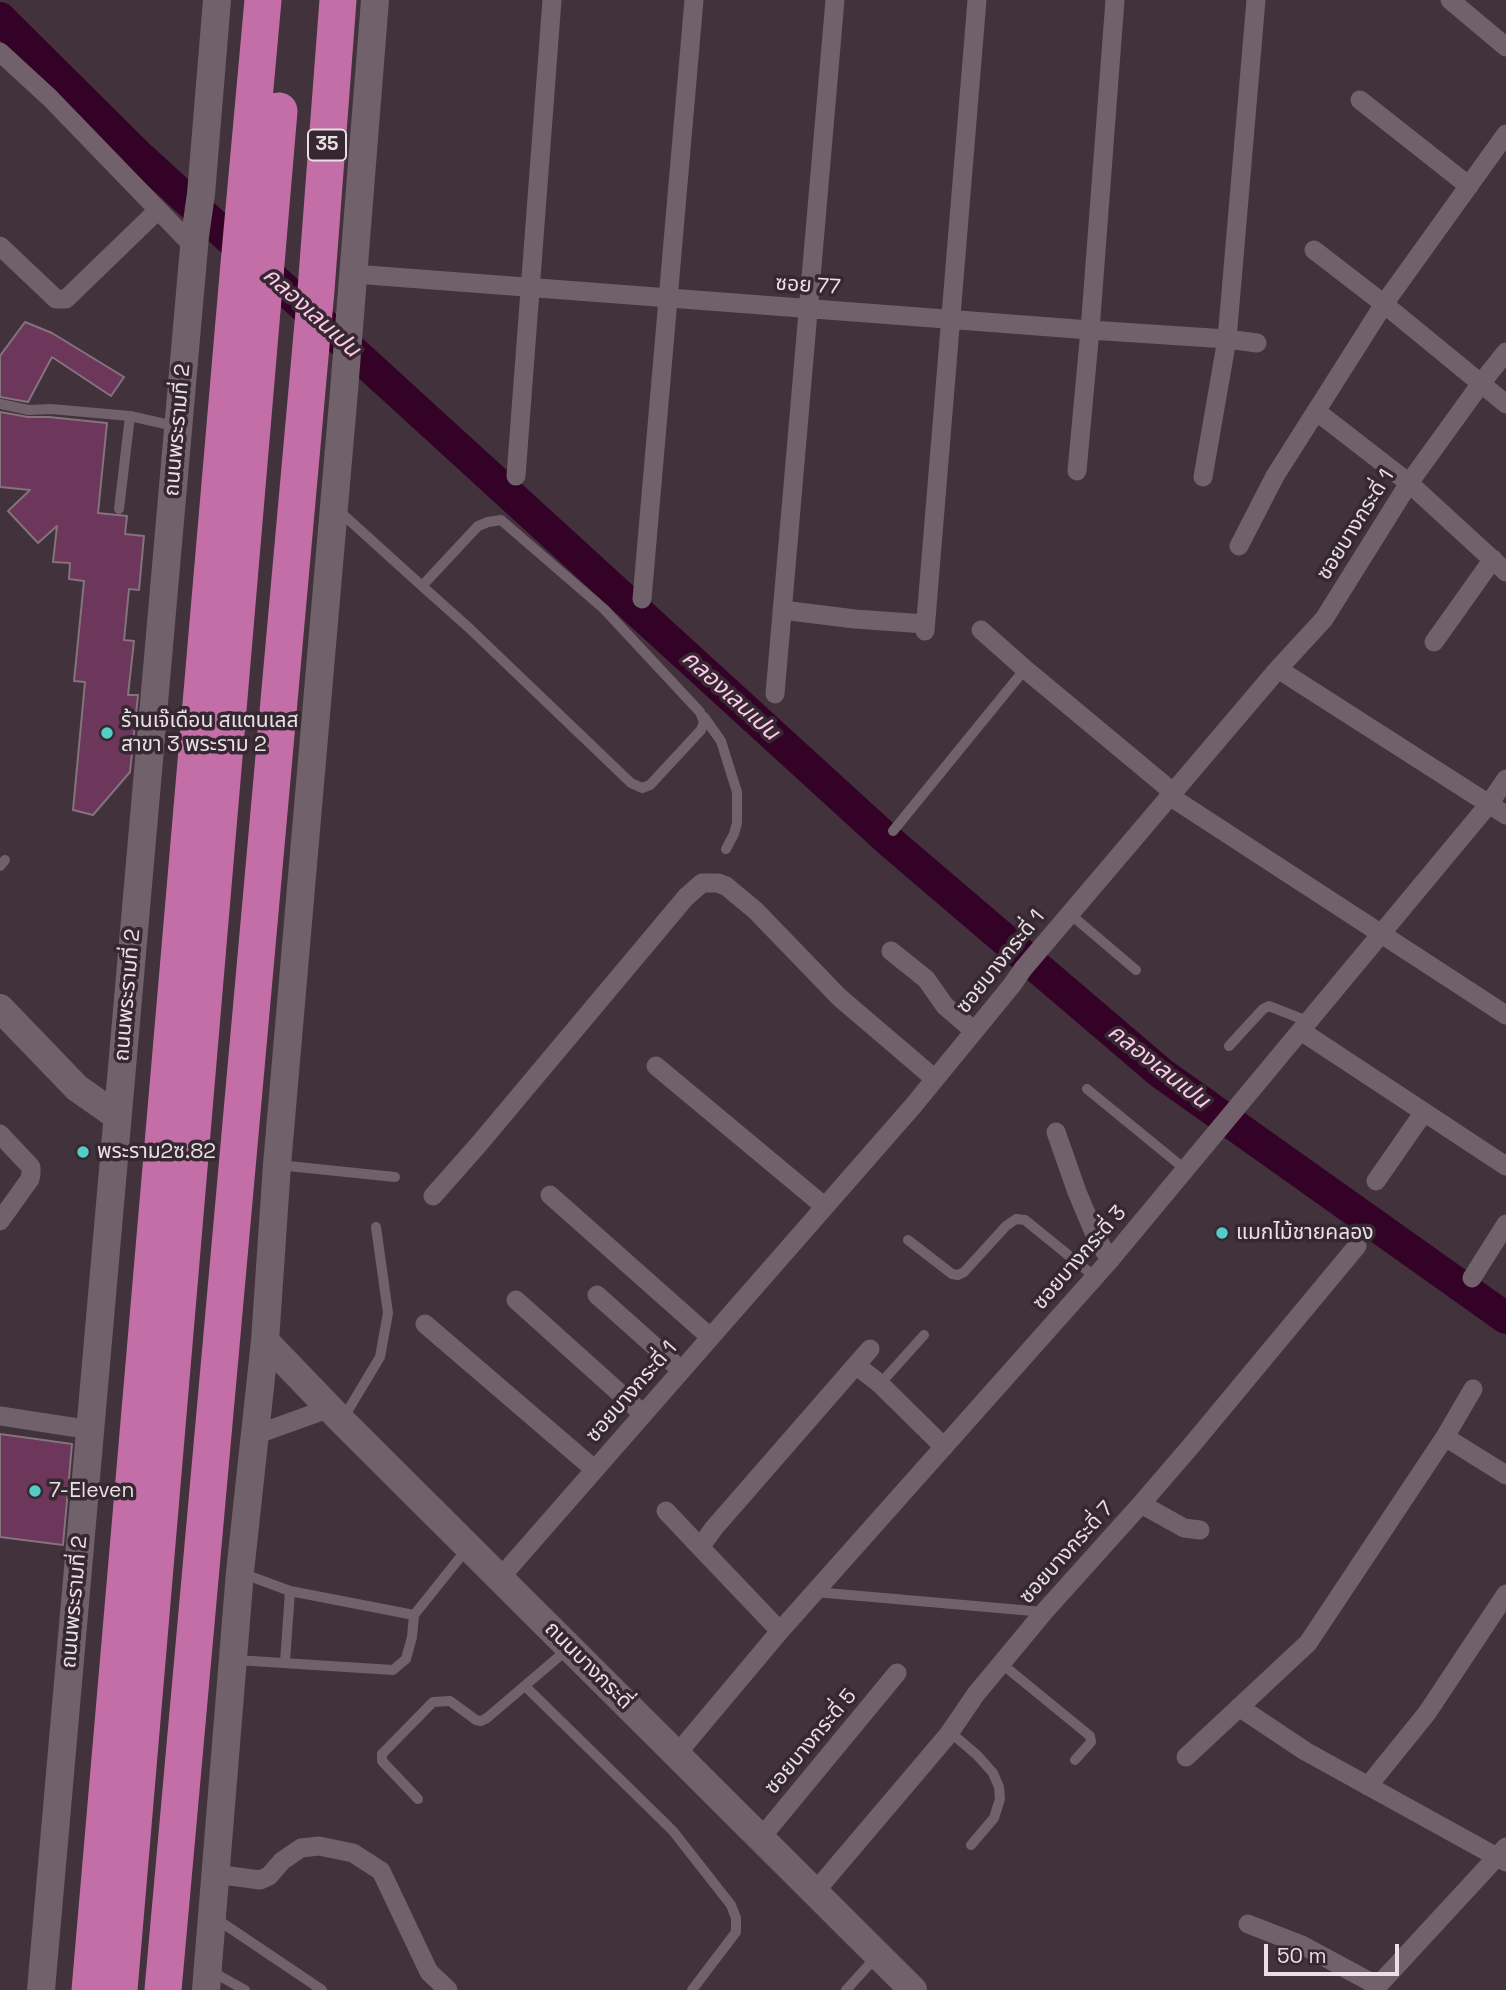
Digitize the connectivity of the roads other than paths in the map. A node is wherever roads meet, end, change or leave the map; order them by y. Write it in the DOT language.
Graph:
graph roads {
  1 [pos="217,0"];
  2 [pos="256,0"];
  3 [pos="263,0"];
  4 [pos="288,0"];
  5 [pos="321,0"];
  6 [pos="338,0"];
  7 [pos="375,0"];
  8 [pos="552,0"];
  9 [pos="694,0"];
  10 [pos="835,0"];
  11 [pos="977,0"];
  12 [pos="1115,0"];
  13 [pos="1256,0"];
  14 [pos="1450,0"];
  15 [pos="1506,47"];
  16 [pos="0,51"];
  17 [pos="1360,100"];
  18 [pos="252,130"];
  19 [pos="1506,134"];
  20 [pos="1469,186"];
  21 [pos="158,210"];
  22 [pos="194,241"];
  23 [pos="0,246"];
  24 [pos="1314,250"];
  25 [pos="354,274"];
  26 [pos="530,287"];
  27 [pos="668,298"];
  28 [pos="1384,304"];
  29 [pos="808,309"];
  30 [pos="951,319"];
  31 [pos="1090,330"];
  32 [pos="1227,339"];
  33 [pos="1257,343"];
  34 [pos="1506,352"];
  35 [pos="1482,382"];
  36 [pos="0,404"];
  37 [pos="1506,404"];
  38 [pos="1316,411"];
  39 [pos="130,416"];
  40 [pos="178,427"];
  41 [pos="1077,471"];
  42 [pos="516,476"];
  43 [pos="1203,477"];
  44 [pos="1409,484"];
  45 [pos="334,507"];
  46 [pos="119,509"];
  47 [pos="1239,546"];
  48 [pos="1500,566"];
  49 [pos="422,586"];
  50 [pos="642,599"];
  51 [pos="782,610"];
  52 [pos="982,630"];
  53 [pos="1434,642"];
  54 [pos="1278,669"];
  55 [pos="1025,670"];
  56 [pos="775,694"];
  57 [pos="700,712"];
  58 [pos="1506,779"];
  59 [pos="1172,795"];
  60 [pos="1489,804"];
  61 [pos="1506,815"];
  62 [pos="893,831"];
  63 [pos="726,849"];
  64 [pos="1070,914"];
  65 [pos="1380,934"];
  66 [pos="891,951"];
  67 [pos="1136,970"];
  68 [pos="0,1008"];
  69 [pos="1506,1015"];
  70 [pos="1304,1026"];
  71 [pos="974,1031"];
  72 [pos="1229,1046"];
  73 [pos="656,1066"];
  74 [pos="934,1079"];
  75 [pos="1087,1088"];
  76 [pos="1423,1112"];
  77 [pos="117,1116"];
  78 [pos="1056,1132"];
  79 [pos="0,1134"];
  80 [pos="277,1165"];
  81 [pos="1506,1166"];
  82 [pos="1186,1170"];
  83 [pos="395,1177"];
  84 [pos="1377,1181"];
  85 [pos="433,1195"];
  86 [pos="550,1195"];
  87 [pos="824,1206"];
  88 [pos="0,1221"];
  89 [pos="1506,1224"];
  90 [pos="376,1227"];
  91 [pos="908,1240"];
  92 [pos="1357,1246"];
  93 [pos="1111,1260"];
  94 [pos="1094,1276"];
  95 [pos="1472,1278"];
  96 [pos="597,1295"];
  97 [pos="516,1300"];
  98 [pos="425,1324"];
  99 [pos="924,1335"];
  100 [pos="710,1337"];
  101 [pos="265,1340"];
  102 [pos="870,1349"];
  103 [pos="856,1365"];
  104 [pos="681,1370"];
  105 [pos="880,1384"];
  106 [pos="1473,1389"];
  107 [pos="336,1414"];
  108 [pos="643,1414"];
  109 [pos="0,1416"];
  110 [pos="91,1430"];
  111 [pos="255,1435"];
  112 [pos="1445,1437"];
  113 [pos="944,1447"];
  114 [pos="594,1469"];
  115 [pos="1506,1475"];
  116 [pos="1141,1504"];
  117 [pos="666,1511"];
  118 [pos="1200,1530"];
  119 [pos="469,1547"];
  120 [pos="700,1547"];
  121 [pos="240,1572"];
  122 [pos="500,1578"];
  123 [pos="290,1591"];
  124 [pos="814,1592"];
  125 [pos="1506,1594"];
  126 [pos="1044,1612"];
  127 [pos="414,1615"];
  128 [pos="780,1631"];
  129 [pos="569,1648"];
  130 [pos="232,1659"];
  131 [pos="285,1662"];
  132 [pos="1002,1664"];
  133 [pos="897,1674"];
  134 [pos="525,1686"];
  135 [pos="1239,1707"];
  136 [pos="950,1732"];
  137 [pos="676,1755"];
  138 [pos="1186,1757"];
  139 [pos="1075,1760"];
  140 [pos="1368,1786"];
  141 [pos="418,1799"];
  142 [pos="760,1839"];
  143 [pos="971,1845"];
  144 [pos="1503,1855"];
  145 [pos="215,1874"];
  146 [pos="814,1893"];
  147 [pos="210,1915"];
  148 [pos="1248,1924"];
  149 [pos="878,1955"];
  150 [pos="206,1979"];
  151 [pos="1376,1988"];
  152 [pos="41,1990"];
  153 [pos="90,1990"];
  154 [pos="118,1990"];
  155 [pos="156,1990"];
  156 [pos="163,1990"];
  157 [pos="245,1990"];
  158 [pos="322,1990"];
  159 [pos="448,1990"];
  160 [pos="692,1990"];
  161 [pos="846,1990"];
  162 [pos="913,1990"];
  1 -- 22 [label="main road, ถนนพระรามที่ 2"];
  2 -- 18 [label="highway"];
  3 -- 18 [label="highway"];
  4 -- 154 [label="highway"];
  5 -- 155 [label="highway"];
  6 -- 156 [label="highway, 35"];
  7 -- 25 [label="main road, 35"];
  8 -- 26 [label="street"];
  9 -- 27 [label="street"];
  10 -- 29 [label="street"];
  11 -- 30 [label="street"];
  12 -- 31 [label="street"];
  13 -- 32 [label="street"];
  14 -- 15 [label="street"];
  16 -- 21 [label="street"];
  17 -- 20 [label="street"];
  18 -- 153 [label="highway"];
  19 -- 20 [label="street"];
  20 -- 28 [label="street"];
  21 -- 22 [label="street"];
  21 -- 23 [label="street"];
  22 -- 40 [label="main road, ถนนพระรามที่ 2"];
  24 -- 28 [label="street"];
  25 -- 26 [label="street, ซอย 77"];
  25 -- 45 [label="main road, 35"];
  26 -- 27 [label="street, ซอย 77"];
  26 -- 42 [label="street"];
  27 -- 29 [label="street, ซอย 77"];
  27 -- 50 [label="street"];
  28 -- 35 [label="street"];
  28 -- 38 [label="street"];
  29 -- 30 [label="street, ซอย 77"];
  29 -- 51 [label="street"];
  30 -- 31 [label="street, ซอย 77"];
  30 -- 51 [label="street"];
  31 -- 32 [label="street, ซอย 77"];
  31 -- 41 [label="street"];
  32 -- 33 [label="street, ซอย 77"];
  32 -- 43 [label="street"];
  34 -- 35 [label="street, ซอยบางกระดี่ 1"];
  35 -- 37 [label="street"];
  35 -- 44 [label="street, ซอยบางกระดี่ 1"];
  36 -- 39 [label="lane"];
  38 -- 44 [label="street"];
  38 -- 47 [label="street"];
  39 -- 40 [label="lane"];
  39 -- 46 [label="lane"];
  40 -- 77 [label="main road, ถนนพระรามที่ 2"];
  44 -- 48 [label="street"];
  44 -- 54 [label="street, ซอยบางกระดี่ 1"];
  45 -- 49 [label="lane"];
  45 -- 80 [label="main road, 35"];
  48 -- 53 [label="street"];
  49 -- 57 [label="lane"];
  49 -- 57 [label="lane"];
  51 -- 56 [label="street"];
  52 -- 55 [label="street"];
  54 -- 59 [label="street, ซอยบางกระดี่ 1"];
  54 -- 60 [label="street"];
  55 -- 59 [label="street"];
  55 -- 62 [label="lane"];
  57 -- 63 [label="lane"];
  58 -- 60 [label="street, ซอยบางกระดี่ 3"];
  59 -- 64 [label="street, ซอยบางกระดี่ 1"];
  59 -- 65 [label="street"];
  60 -- 61 [label="street"];
  60 -- 65 [label="street, ซอยบางกระดี่ 3"];
  64 -- 67 [label="lane"];
  64 -- 71 [label="street, ซอยบางกระดี่ 1"];
  65 -- 69 [label="street"];
  65 -- 70 [label="street, ซอยบางกระดี่ 3"];
  66 -- 71 [label="street"];
  68 -- 77 [label="main road"];
  70 -- 72 [label="lane"];
  70 -- 76 [label="street"];
  70 -- 82 [label="street, ซอยบางกระดี่ 3"];
  71 -- 74 [label="street, ซอยบางกระดี่ 1"];
  73 -- 87 [label="street"];
  74 -- 85 [label="street"];
  74 -- 87 [label="street, ซอยบางกระดี่ 1"];
  75 -- 82 [label="lane"];
  76 -- 81 [label="street"];
  76 -- 84 [label="street"];
  77 -- 110 [label="main road, ถนนพระรามที่ 2"];
  78 -- 93 [label="street"];
  79 -- 88 [label="street"];
  80 -- 83 [label="lane"];
  80 -- 101 [label="main road, 35"];
  82 -- 93 [label="street, ซอยบางกระดี่ 3"];
  86 -- 100 [label="street"];
  87 -- 100 [label="street, ซอยบางกระดี่ 1"];
  89 -- 95 [label="street"];
  90 -- 107 [label="lane"];
  91 -- 94 [label="lane"];
  92 -- 116 [label="street, ซอยบางกระดี่ 7"];
  93 -- 94 [label="street, ซอยบางกระดี่ 3"];
  94 -- 113 [label="street, ซอยบางกระดี่ 3"];
  96 -- 104 [label="street"];
  97 -- 108 [label="street"];
  98 -- 114 [label="street"];
  99 -- 105 [label="lane"];
  100 -- 104 [label="street, ซอยบางกระดี่ 1"];
  101 -- 107 [label="main road, ถนนบางกระดี่"];
  101 -- 111 [label="main road, 35"];
  102 -- 103 [label="street"];
  103 -- 105 [label="street"];
  103 -- 120 [label="street"];
  104 -- 108 [label="street, ซอยบางกระดี่ 1"];
  105 -- 113 [label="street"];
  106 -- 112 [label="street"];
  107 -- 111 [label="street"];
  107 -- 119 [label="main road, ถนนบางกระดี่"];
  108 -- 114 [label="street, ซอยบางกระดี่ 1"];
  109 -- 110 [label="street"];
  110 -- 152 [label="main road, ถนนพระรามที่ 2"];
  111 -- 121 [label="main road, 35"];
  112 -- 115 [label="street"];
  112 -- 135 [label="street"];
  113 -- 124 [label="street, ซอยบางกระดี่ 3"];
  114 -- 122 [label="street, ซอยบางกระดี่ 1"];
  116 -- 118 [label="street"];
  116 -- 126 [label="street, ซอยบางกระดี่ 7"];
  117 -- 120 [label="street"];
  119 -- 122 [label="main road, ถนนบางกระดี่"];
  119 -- 127 [label="lane"];
  120 -- 128 [label="street"];
  121 -- 123 [label="lane"];
  121 -- 130 [label="main road, 35"];
  122 -- 129 [label="main road, ถนนบางกระดี่"];
  123 -- 127 [label="lane"];
  123 -- 131 [label="lane"];
  124 -- 126 [label="lane"];
  124 -- 128 [label="street, ซอยบางกระดี่ 3"];
  125 -- 140 [label="street"];
  126 -- 132 [label="street, ซอยบางกระดี่ 7"];
  127 -- 131 [label="lane"];
  128 -- 137 [label="street, ซอยบางกระดี่ 3"];
  129 -- 134 [label="lane"];
  129 -- 137 [label="main road, ถนนบางกระดี่"];
  130 -- 131 [label="lane"];
  130 -- 145 [label="main road, 35"];
  132 -- 136 [label="street, ซอยบางกระดี่ 7"];
  132 -- 139 [label="lane"];
  133 -- 142 [label="street, ซอยบางกระดี่ 5"];
  134 -- 141 [label="lane"];
  134 -- 160 [label="lane"];
  135 -- 138 [label="street"];
  135 -- 140 [label="street"];
  136 -- 143 [label="lane"];
  136 -- 146 [label="street, ซอยบางกระดี่ 7"];
  137 -- 142 [label="main road, ถนนบางกระดี่"];
  140 -- 144 [label="street"];
  142 -- 146 [label="main road, ถนนบางกระดี่"];
  144 -- 151 [label="street"];
  145 -- 147 [label="main road, 35"];
  145 -- 159 [label="street"];
  146 -- 149 [label="main road, ถนนบางกระดี่"];
  147 -- 150 [label="main road, 35"];
  147 -- 158 [label="lane"];
  148 -- 151 [label="street"];
  149 -- 161 [label="lane"];
  149 -- 162 [label="main road, ถนนบางกระดี่"];
  150 -- 157 [label="lane"];
}
